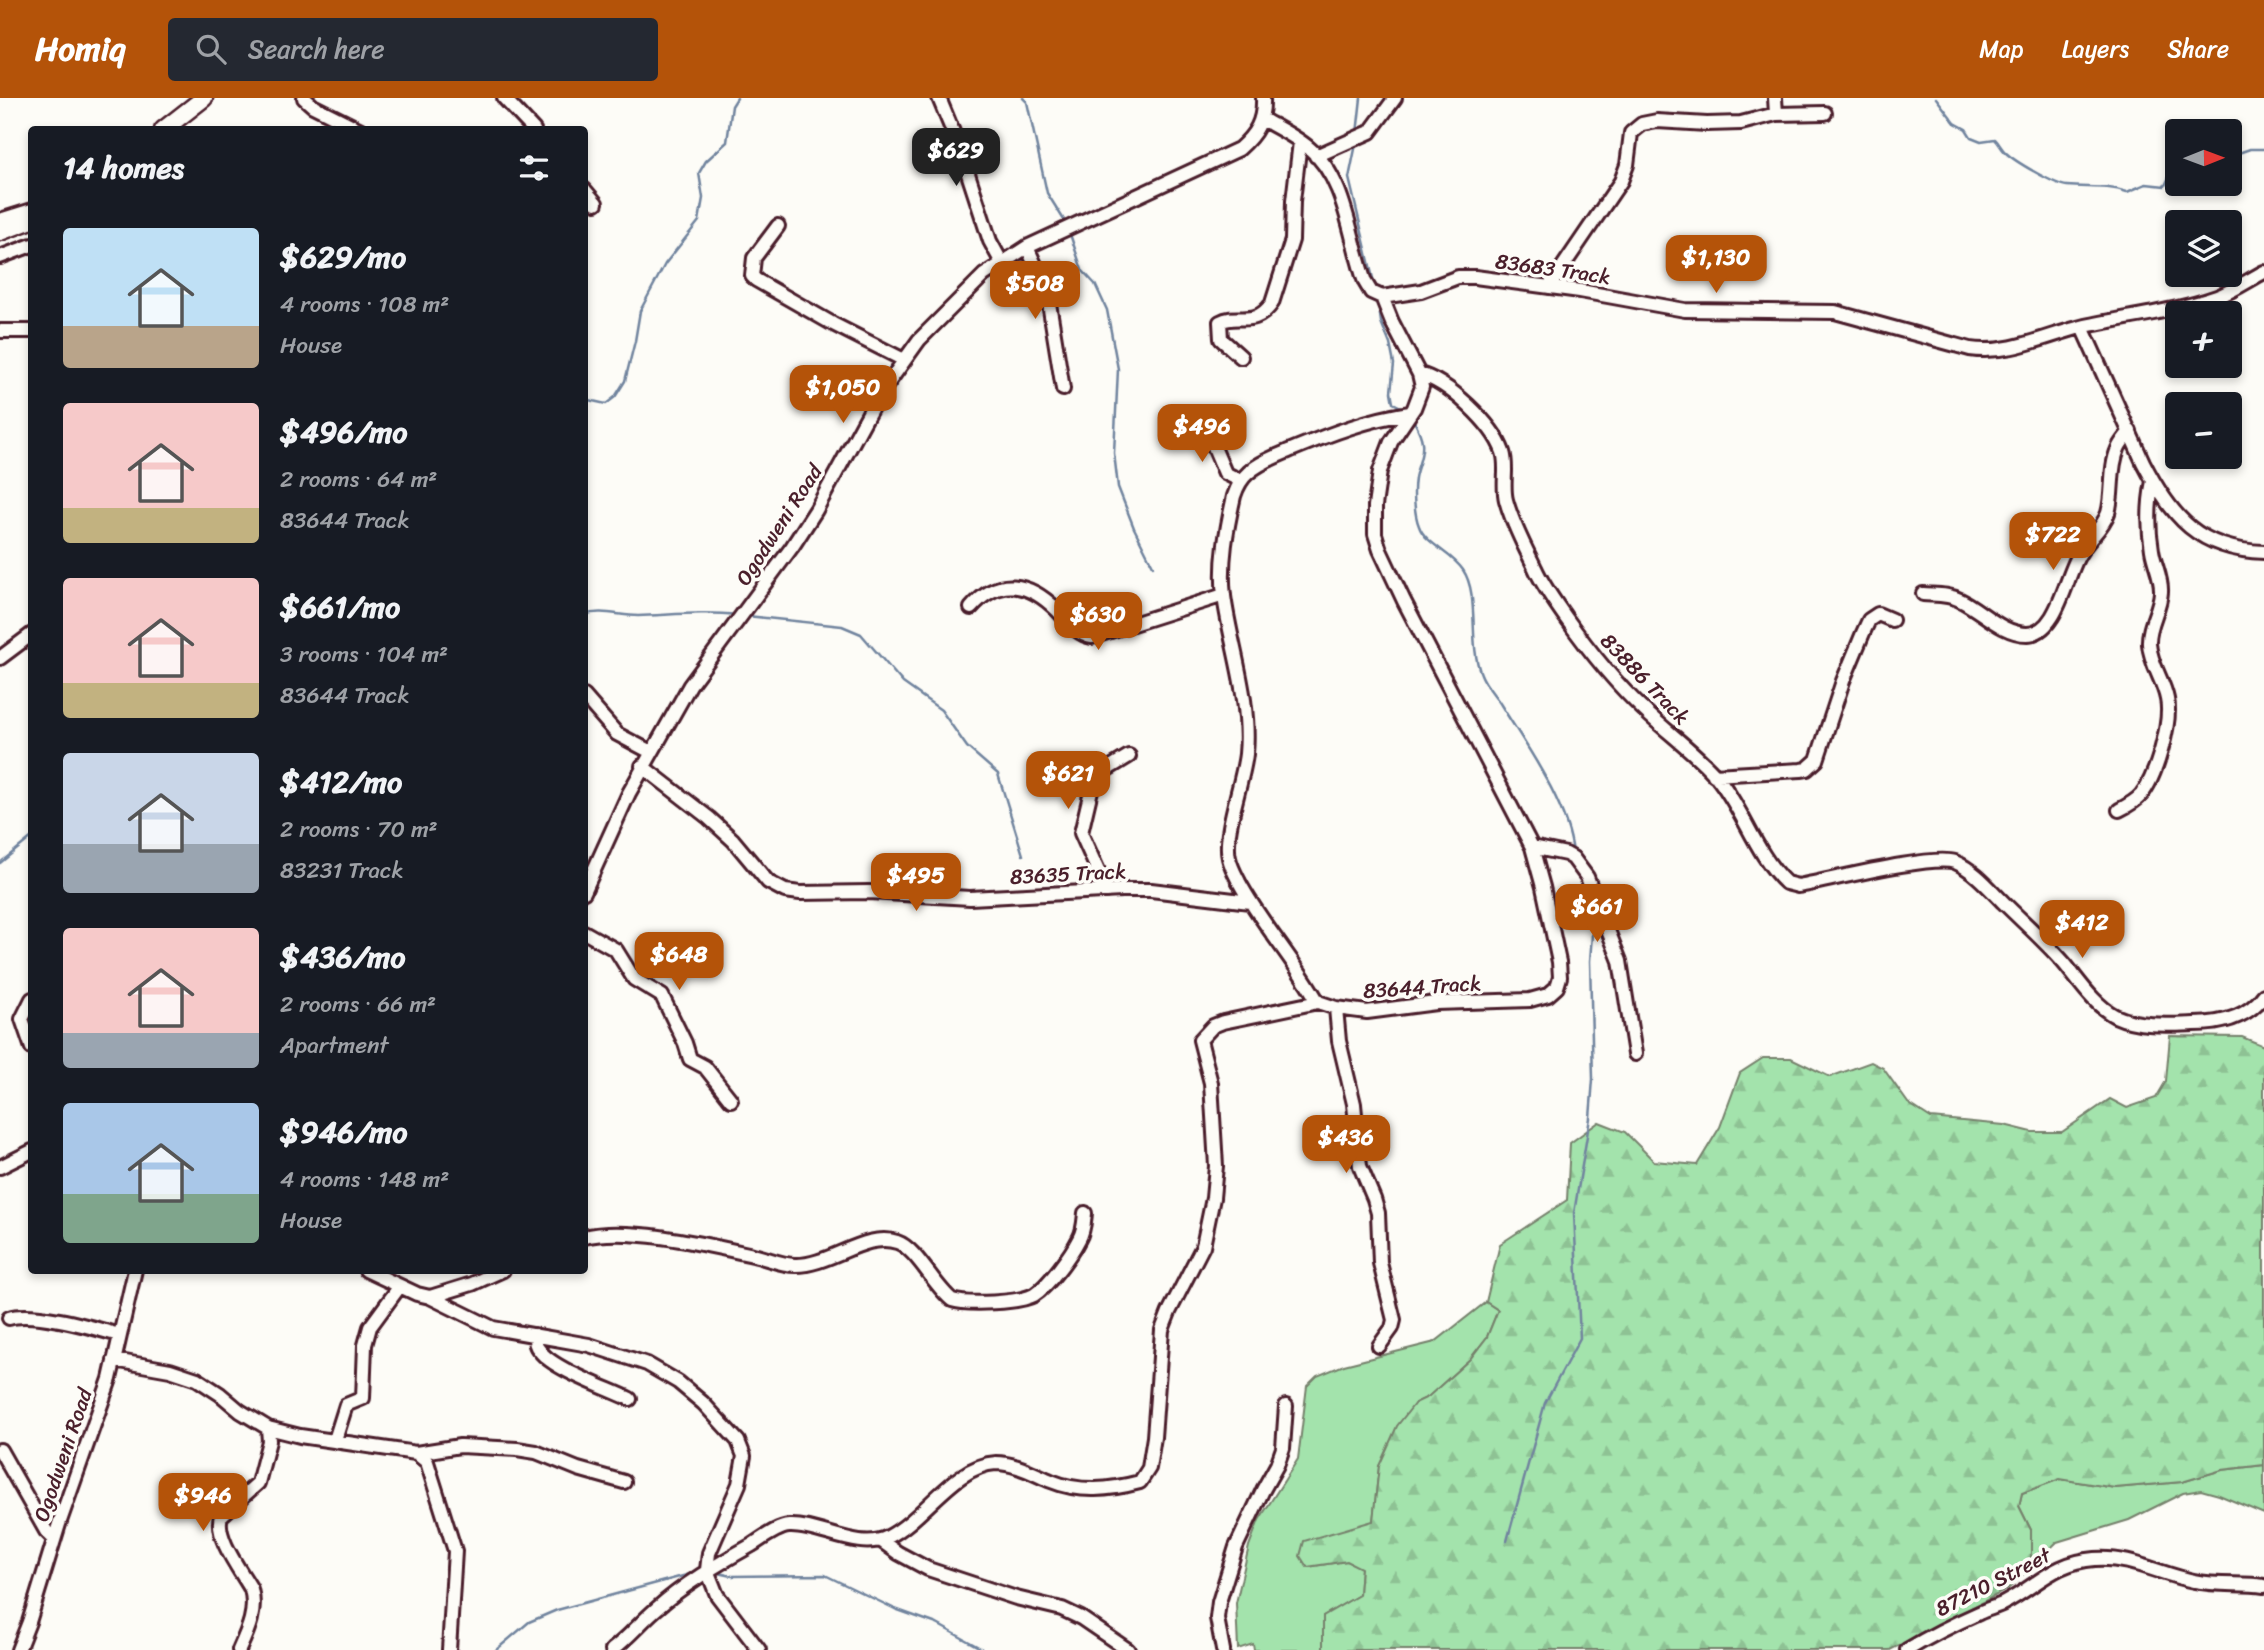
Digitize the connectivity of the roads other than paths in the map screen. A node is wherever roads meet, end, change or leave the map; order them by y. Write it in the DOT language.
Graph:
graph roads {
  1 [pos="204,98"];
  2 [pos="304,98"];
  3 [pos="504,98"];
  4 [pos="939,98"];
  5 [pos="1263,98"];
  6 [pos="1395,98"];
  7 [pos="1775,98"];
  8 [pos="1825,113"];
  9 [pos="1776,114"];
  10 [pos="1262,119"];
  11 [pos="168,126"];
  12 [pos="353,126"];
  13 [pos="530,126"];
  14 [pos="1300,142"];
  15 [pos="1316,156"];
  16 [pos="588,193"];
  17 [pos="597,203"];
  18 [pos="28,211"];
  19 [pos="0,220"];
  20 [pos="28,222"];
  21 [pos="778,226"];
  22 [pos="0,232"];
  23 [pos="28,246"];
  24 [pos="1027,247"];
  25 [pos="0,257"];
  26 [pos="1002,262"];
  27 [pos="2264,272"];
  28 [pos="1549,287"];
  29 [pos="1382,297"];
  30 [pos="2082,327"];
  31 [pos="0,331"];
  32 [pos="28,331"];
  33 [pos="1241,357"];
  34 [pos="904,360"];
  35 [pos="1419,373"];
  36 [pos="1063,389"];
  37 [pos="1410,413"];
  38 [pos="1195,418"];
  39 [pos="2130,432"];
  40 [pos="1241,481"];
  41 [pos="2153,481"];
  42 [pos="2264,552"];
  43 [pos="1923,594"];
  44 [pos="1224,596"];
  45 [pos="971,608"];
  46 [pos="1892,620"];
  47 [pos="28,637"];
  48 [pos="0,658"];
  49 [pos="588,701"];
  50 [pos="651,752"];
  51 [pos="1129,756"];
  52 [pos="642,766"];
  53 [pos="1714,775"];
  54 [pos="2119,810"];
  55 [pos="1532,847"];
  56 [pos="588,883"];
  57 [pos="1107,891"];
  58 [pos="1250,902"];
  59 [pos="588,934"];
  60 [pos="2264,995"];
  61 [pos="1318,1002"];
  62 [pos="28,1007"];
  63 [pos="1336,1008"];
  64 [pos="28,1036"];
  65 [pos="1635,1054"];
  66 [pos="731,1100"];
  67 [pos="28,1153"];
  68 [pos="0,1167"];
  69 [pos="1085,1213"];
  70 [pos="588,1236"];
  71 [pos="134,1274"];
  72 [pos="374,1274"];
  73 [pos="494,1274"];
  74 [pos="400,1286"];
  75 [pos="430,1297"];
  76 [pos="9,1318"];
  77 [pos="119,1335"];
  78 [pos="535,1335"];
  79 [pos="1379,1346"];
  80 [pos="114,1360"];
  81 [pos="629,1399"];
  82 [pos="1286,1406"];
  83 [pos="268,1428"];
  84 [pos="335,1440"];
  85 [pos="0,1450"];
  86 [pos="416,1453"];
  87 [pos="624,1482"];
  88 [pos="54,1539"];
  89 [pos="880,1540"];
  90 [pos="707,1570"];
  91 [pos="2264,1587"];
  92 [pos="18,1650"];
  93 [pos="239,1650"];
  94 [pos="449,1650"];
  95 [pos="612,1650"];
  96 [pos="759,1650"];
  97 [pos="1128,1650"];
  98 [pos="1223,1650"];
  99 [pos="1907,1650"];
  1 -- 11 [label="main road"];
  2 -- 12 [label="street"];
  3 -- 13 [label="street"];
  4 -- 26 [label="street"];
  5 -- 10 [label="street"];
  6 -- 15 [label="street"];
  7 -- 9 [label="street"];
  8 -- 9 [label="street"];
  9 -- 28 [label="street"];
  10 -- 14 [label="street"];
  10 -- 24 [label="street, Ogodweni Road"];
  14 -- 15 [label="street"];
  14 -- 33 [label="street"];
  15 -- 29 [label="street"];
  16 -- 17 [label="street"];
  18 -- 19 [label="street"];
  20 -- 22 [label="main road"];
  21 -- 34 [label="street"];
  23 -- 25 [label="street"];
  24 -- 26 [label="street, Ogodweni Road"];
  24 -- 36 [label="street"];
  26 -- 34 [label="street, Ogodweni Road"];
  27 -- 30 [label="street, 83683 Track"];
  28 -- 29 [label="street, 83683 Track"];
  28 -- 30 [label="street, 83683 Track"];
  29 -- 35 [label="street"];
  30 -- 39 [label="street"];
  31 -- 32 [label="street"];
  34 -- 50 [label="street, Ogodweni Road"];
  35 -- 37 [label="street, 83644 Track"];
  35 -- 53 [label="street, 83886 Track"];
  37 -- 40 [label="street"];
  37 -- 55 [label="street, 83644 Track"];
  38 -- 40 [label="street"];
  39 -- 41 [label="street"];
  39 -- 43 [label="street"];
  40 -- 44 [label="street"];
  41 -- 42 [label="street"];
  41 -- 54 [label="street"];
  44 -- 45 [label="street"];
  44 -- 58 [label="street"];
  46 -- 53 [label="street"];
  47 -- 48 [label="street"];
  49 -- 50 [label="street"];
  50 -- 52 [label="street, Ogodweni Road"];
  51 -- 57 [label="street"];
  52 -- 56 [label="street, Ogodweni Road"];
  52 -- 57 [label="street, 83635 Track"];
  53 -- 60 [label="street, 83886 Track"];
  55 -- 63 [label="street, 83644 Track"];
  55 -- 65 [label="street"];
  57 -- 58 [label="street, 83635 Track"];
  58 -- 61 [label="street"];
  59 -- 66 [label="street"];
  61 -- 63 [label="street, 83644 Track"];
  61 -- 89 [label="street"];
  62 -- 64 [label="street"];
  63 -- 79 [label="street"];
  67 -- 68 [label="street"];
  69 -- 70 [label="street"];
  71 -- 77 [label="street, Ogodweni Road"];
  72 -- 74 [label="street"];
  73 -- 75 [label="street"];
  74 -- 75 [label="street"];
  74 -- 84 [label="street"];
  75 -- 78 [label="street"];
  76 -- 77 [label="street"];
  77 -- 80 [label="street, Ogodweni Road"];
  78 -- 81 [label="street"];
  78 -- 90 [label="street"];
  80 -- 83 [label="street"];
  80 -- 88 [label="street, Ogodweni Road"];
  82 -- 98 [label="street"];
  83 -- 84 [label="street"];
  83 -- 93 [label="street"];
  84 -- 86 [label="street"];
  85 -- 88 [label="street"];
  86 -- 87 [label="street"];
  86 -- 94 [label="street"];
  88 -- 92 [label="street, Ogodweni Road"];
  89 -- 90 [label="street"];
  89 -- 97 [label="street"];
  90 -- 95 [label="street"];
  90 -- 96 [label="street"];
  91 -- 99 [label="street, 87210 Street"];
}
